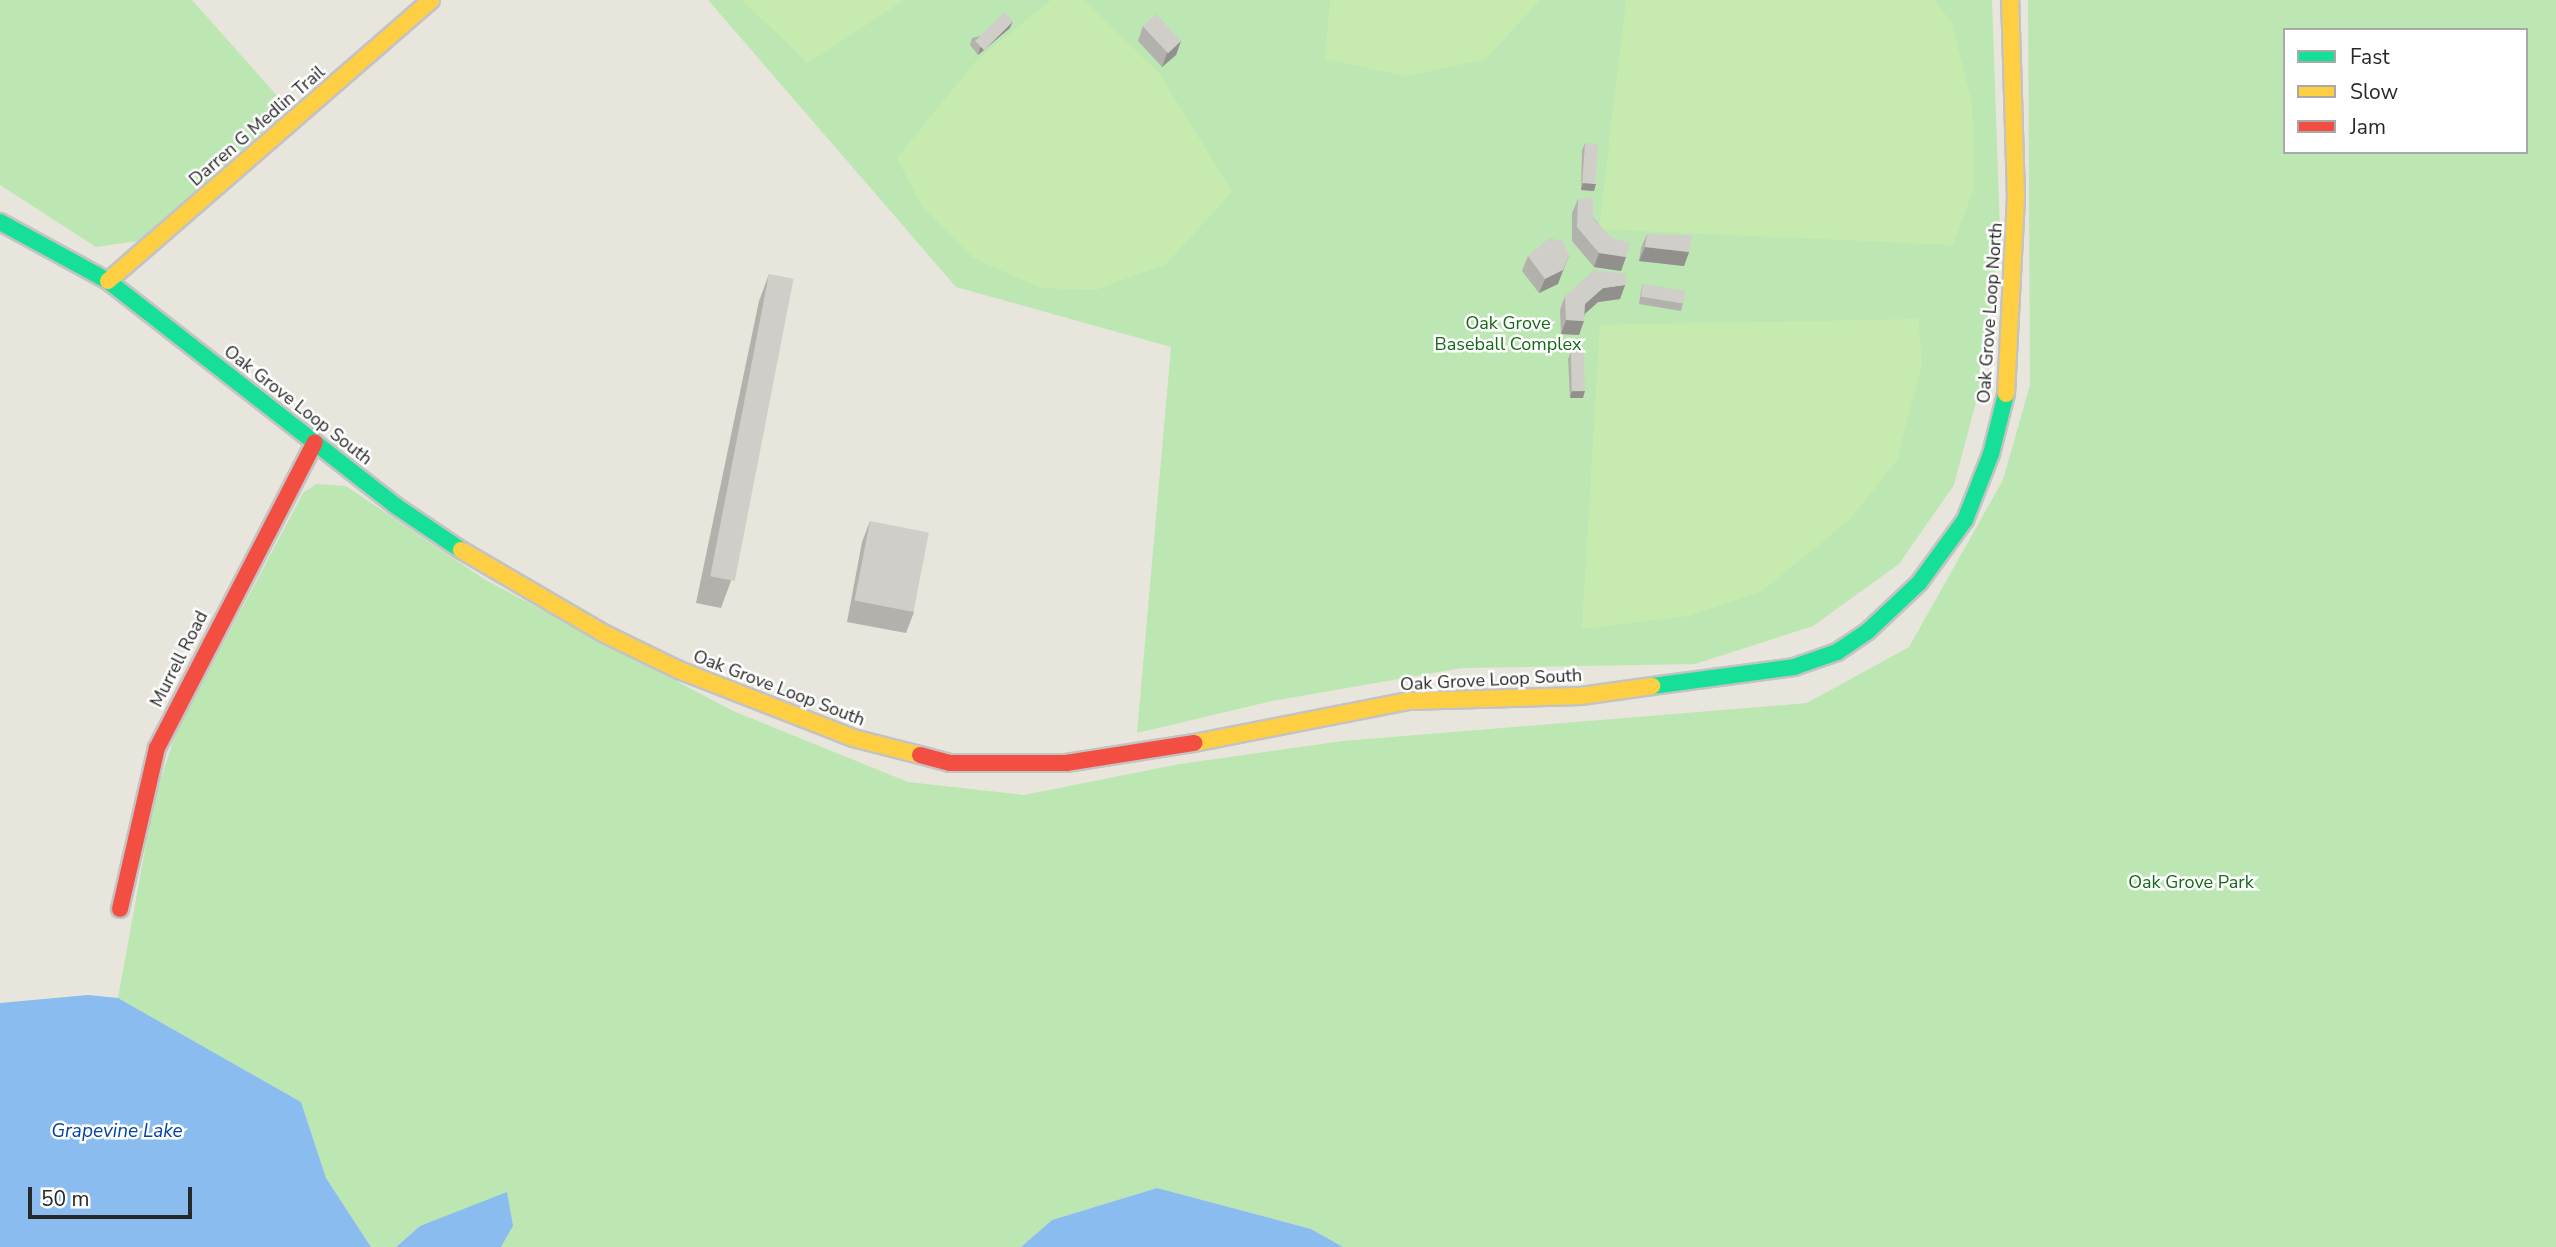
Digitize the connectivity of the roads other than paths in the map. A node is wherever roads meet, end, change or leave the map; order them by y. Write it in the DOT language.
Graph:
graph roads {
  1 [pos="431,0"];
  2 [pos="2010,0"];
  3 [pos="0,222"];
  4 [pos="108,281"];
  5 [pos="315,442"];
  6 [pos="1837,652"];
  7 [pos="120,909"];
  1 -- 4 [label="street, Darren G Medlin Trail"];
  2 -- 6 [label="street, Oak Grove Loop North"];
  3 -- 4 [label="street, Oak Grove Loop South"];
  4 -- 5 [label="street, Oak Grove Loop South"];
  5 -- 6 [label="street, Oak Grove Loop South"];
  5 -- 7 [label="street, Murrell Road"];
}
